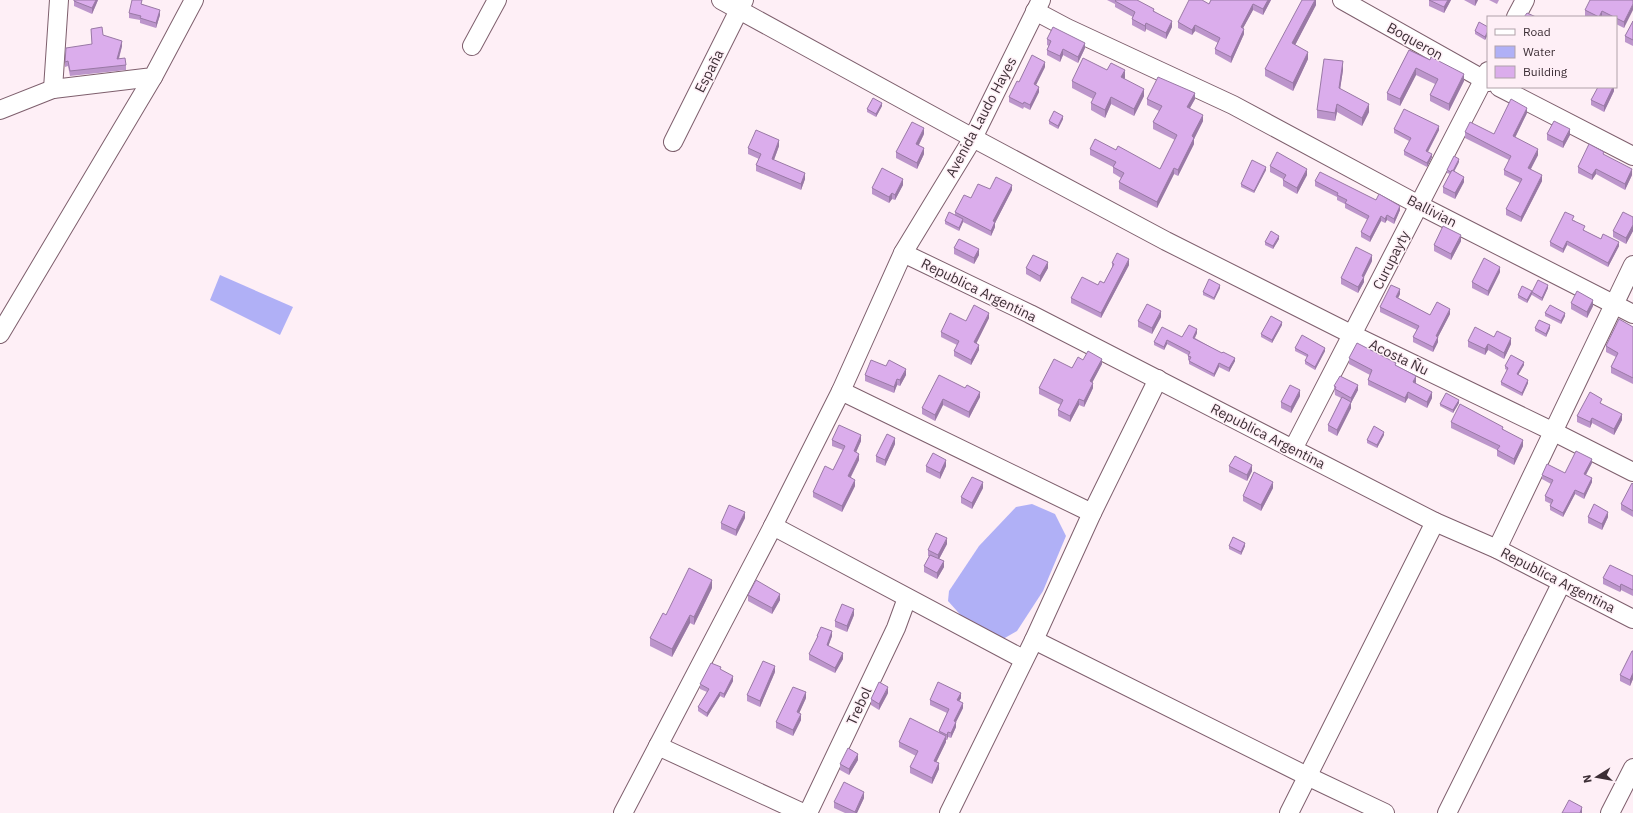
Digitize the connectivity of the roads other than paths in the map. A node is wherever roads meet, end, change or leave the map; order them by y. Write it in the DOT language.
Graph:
graph roads {
  1 [pos="59,0"];
  2 [pos="194,0"];
  3 [pos="497,0"];
  4 [pos="721,0"];
  5 [pos="1342,0"];
  6 [pos="1526,0"];
  7 [pos="742,5"];
  8 [pos="1038,6"];
  9 [pos="1517,16"];
  10 [pos="472,46"];
  11 [pos="153,77"];
  12 [pos="1487,78"];
  13 [pos="1487,85"];
  14 [pos="1505,88"];
  15 [pos="54,89"];
  16 [pos="0,110"];
  17 [pos="973,138"];
  18 [pos="673,142"];
  19 [pos="1633,156"];
  20 [pos="1419,205"];
  21 [pos="903,253"];
  22 [pos="1633,265"];
  23 [pos="1613,304"];
  24 [pos="1633,314"];
  25 [pos="0,334"];
  26 [pos="1353,335"];
  27 [pos="1158,379"];
  28 [pos="841,391"];
  29 [pos="1552,431"];
  30 [pos="1293,449"];
  31 [pos="1633,472"];
  32 [pos="1092,513"];
  33 [pos="1435,522"];
  34 [pos="773,526"];
  35 [pos="1497,548"];
  36 [pos="1562,582"];
  37 [pos="907,598"];
  38 [pos="1633,619"];
  39 [pos="1034,640"];
  40 [pos="1023,659"];
  41 [pos="658,746"];
  42 [pos="1633,768"];
  43 [pos="1307,776"];
  44 [pos="623,813"];
  45 [pos="803,813"];
  46 [pos="808,813"];
  47 [pos="950,813"];
  48 [pos="1289,813"];
  49 [pos="1385,813"];
  50 [pos="1447,813"];
  51 [pos="1610,813"];
  1 -- 15 [label="street"];
  2 -- 11 [label="street"];
  3 -- 10 [label="street"];
  4 -- 7 [label="street, Acosta Ñu"];
  5 -- 12 [label="street, Boqueron"];
  6 -- 9 [label="street"];
  7 -- 17 [label="street, Acosta Ñu"];
  7 -- 18 [label="street, España"];
  8 -- 17 [label="street, Avenida Laudo Hayes"];
  8 -- 20 [label="street, Ballivian"];
  11 -- 15 [label="street"];
  11 -- 25 [label="street"];
  13 -- 20 [label="street, Curupayty"];
  14 -- 19 [label="street, Boqueron"];
  15 -- 16 [label="street"];
  17 -- 21 [label="street, Avenida Laudo Hayes"];
  17 -- 26 [label="street, Acosta Ñu"];
  20 -- 23 [label="street, Ballivian"];
  20 -- 26 [label="street, Curupayty"];
  21 -- 27 [label="street, Republica Argentina"];
  21 -- 28 [label="street, Avenida Laudo Hayes"];
  22 -- 23 [label="street"];
  23 -- 24 [label="street, Ballivian"];
  23 -- 29 [label="street"];
  26 -- 29 [label="street, Acosta Ñu"];
  26 -- 30 [label="street, Curupayty"];
  27 -- 30 [label="street, Republica Argentina"];
  27 -- 32 [label="street"];
  28 -- 32 [label="street"];
  28 -- 34 [label="street, Avenida Laudo Hayes"];
  29 -- 31 [label="street, Acosta Ñu"];
  29 -- 35 [label="street"];
  30 -- 33 [label="street, Republica Argentina"];
  32 -- 39 [label="street"];
  33 -- 35 [label="street, Republica Argentina"];
  33 -- 43 [label="street"];
  34 -- 37 [label="street"];
  34 -- 41 [label="street, Avenida Laudo Hayes"];
  35 -- 36 [label="street, Republica Argentina"];
  36 -- 38 [label="street, Republica Argentina"];
  36 -- 50 [label="street"];
  37 -- 40 [label="street"];
  37 -- 46 [label="street, Trebol"];
  39 -- 40 [label="street"];
  39 -- 43 [label="street"];
  40 -- 47 [label="street"];
  41 -- 44 [label="street, Avenida Laudo Hayes"];
  41 -- 45 [label="street"];
  42 -- 51 [label="street"];
  43 -- 48 [label="street"];
  43 -- 49 [label="street"];
}
